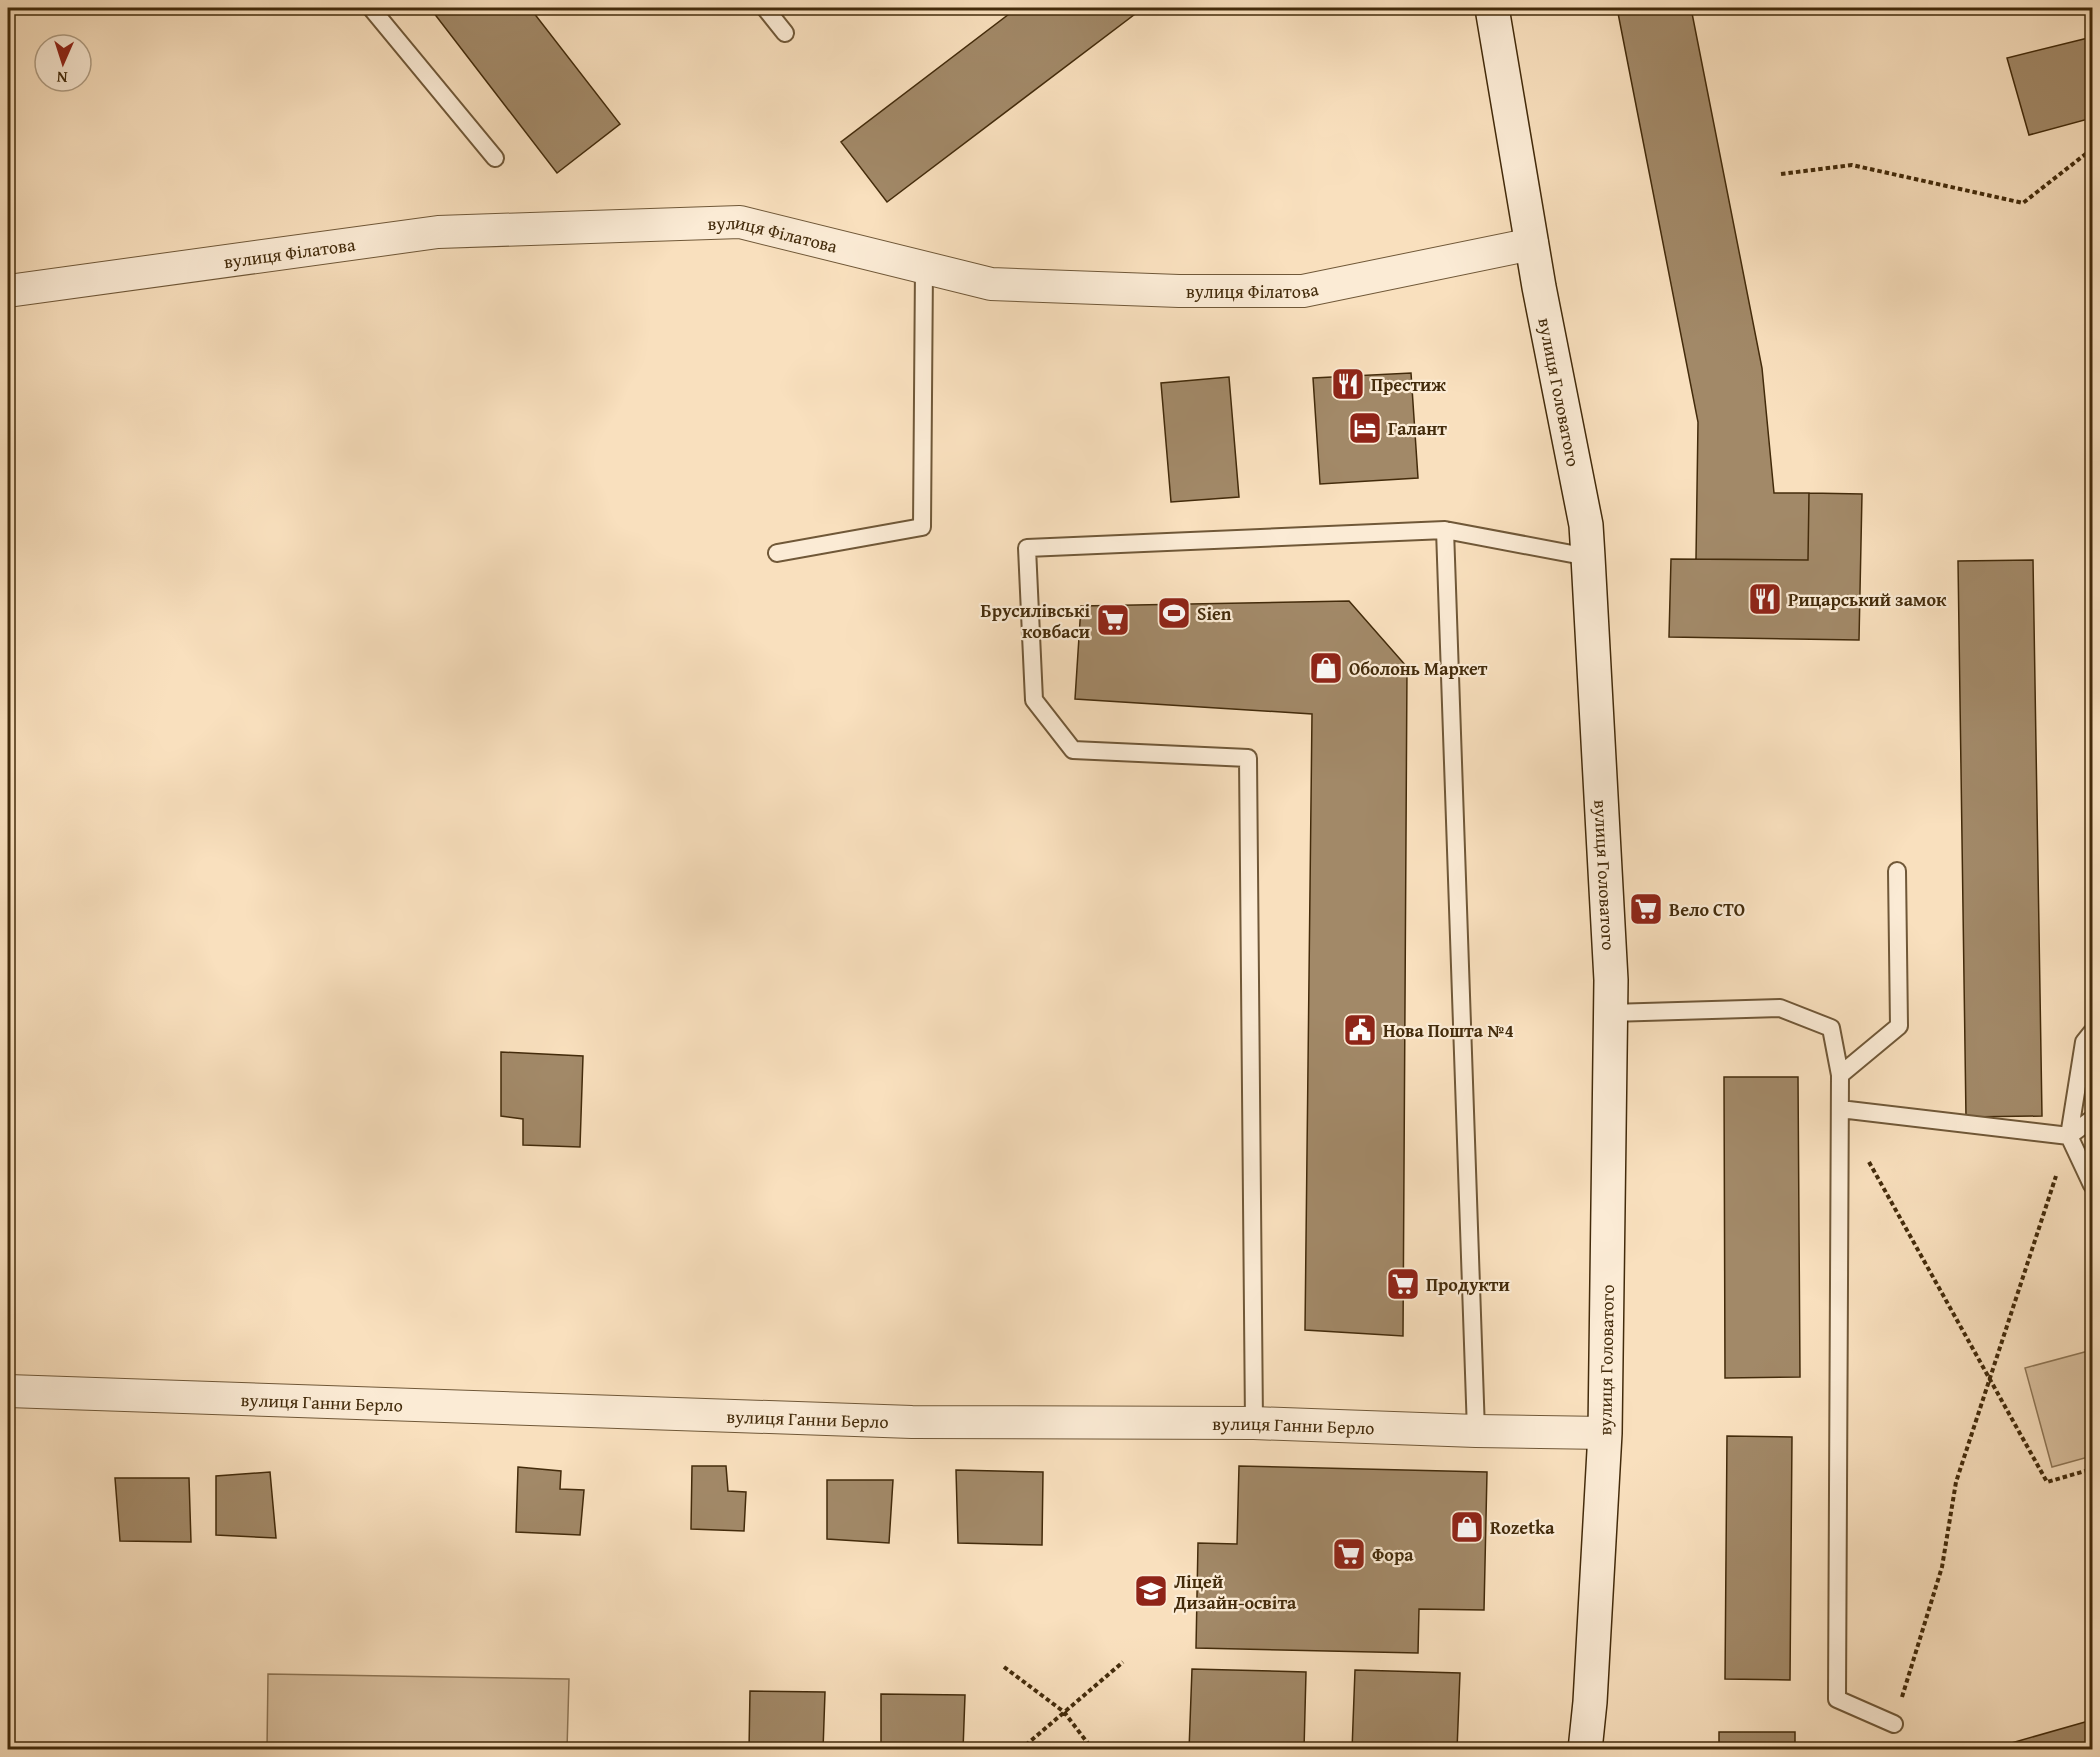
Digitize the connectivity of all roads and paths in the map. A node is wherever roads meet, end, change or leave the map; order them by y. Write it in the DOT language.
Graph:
graph roads {
  1 [pos="371,8"];
  2 [pos="765,8"];
  3 [pos="1492,8"];
  4 [pos="785,33"];
  5 [pos="2092,149"];
  6 [pos="495,158"];
  7 [pos="1781,174"];
  8 [pos="1532,244"];
  9 [pos="924,267"];
  10 [pos="8,291"];
  11 [pos="1445,530"];
  12 [pos="777,553"];
  13 [pos="1588,557"];
  14 [pos="1897,871"];
  15 [pos="1610,1013"];
  16 [pos="2092,1032"];
  17 [pos="1840,1075"];
  18 [pos="1840,1109"];
  19 [pos="2092,1119"];
  20 [pos="2069,1136"];
  21 [pos="1869,1161"];
  22 [pos="2092,1185"];
  23 [pos="1989,1378"];
  24 [pos="8,1390"];
  25 [pos="1254,1423"];
  26 [pos="1476,1431"];
  27 [pos="1605,1433"];
  28 [pos="2092,1469"];
  29 [pos="1123,1662"];
  30 [pos="1004,1667"];
  31 [pos="1064,1712"];
  32 [pos="1894,1724"];
  33 [pos="1020,1749"];
  34 [pos="1093,1749"];
  35 [pos="1585,1749"];
  1 -- 6 [label="lane"];
  2 -- 4 [label="lane"];
  3 -- 8 [label="main road, вулиця Головатого"];
  5 -- 7 [label="path"];
  8 -- 9 [label="street, вулиця Філатова"];
  8 -- 13 [label="main road, вулиця Головатого"];
  9 -- 10 [label="street, вулиця Філатова"];
  9 -- 12 [label="lane"];
  11 -- 13 [label="lane"];
  11 -- 25 [label="lane"];
  11 -- 26 [label="lane"];
  13 -- 15 [label="main road, вулиця Головатого"];
  14 -- 17 [label="lane"];
  15 -- 17 [label="lane"];
  15 -- 27 [label="main road, вулиця Головатого"];
  16 -- 20 [label="lane"];
  17 -- 18 [label="lane"];
  18 -- 20 [label="lane"];
  18 -- 32 [label="lane"];
  19 -- 20 [label="lane"];
  20 -- 22 [label="lane"];
  20 -- 23 [label="path"];
  21 -- 23 [label="path"];
  23 -- 28 [label="path"];
  23 -- 32 [label="path"];
  24 -- 25 [label="street, вулиця Ганни Берло"];
  25 -- 26 [label="street, вулиця Ганни Берло"];
  26 -- 27 [label="street, вулиця Ганни Берло"];
  27 -- 35 [label="main road, вулиця Головатого"];
  29 -- 31 [label="path"];
  30 -- 31 [label="path"];
  31 -- 33 [label="path"];
  31 -- 34 [label="path"];
}
